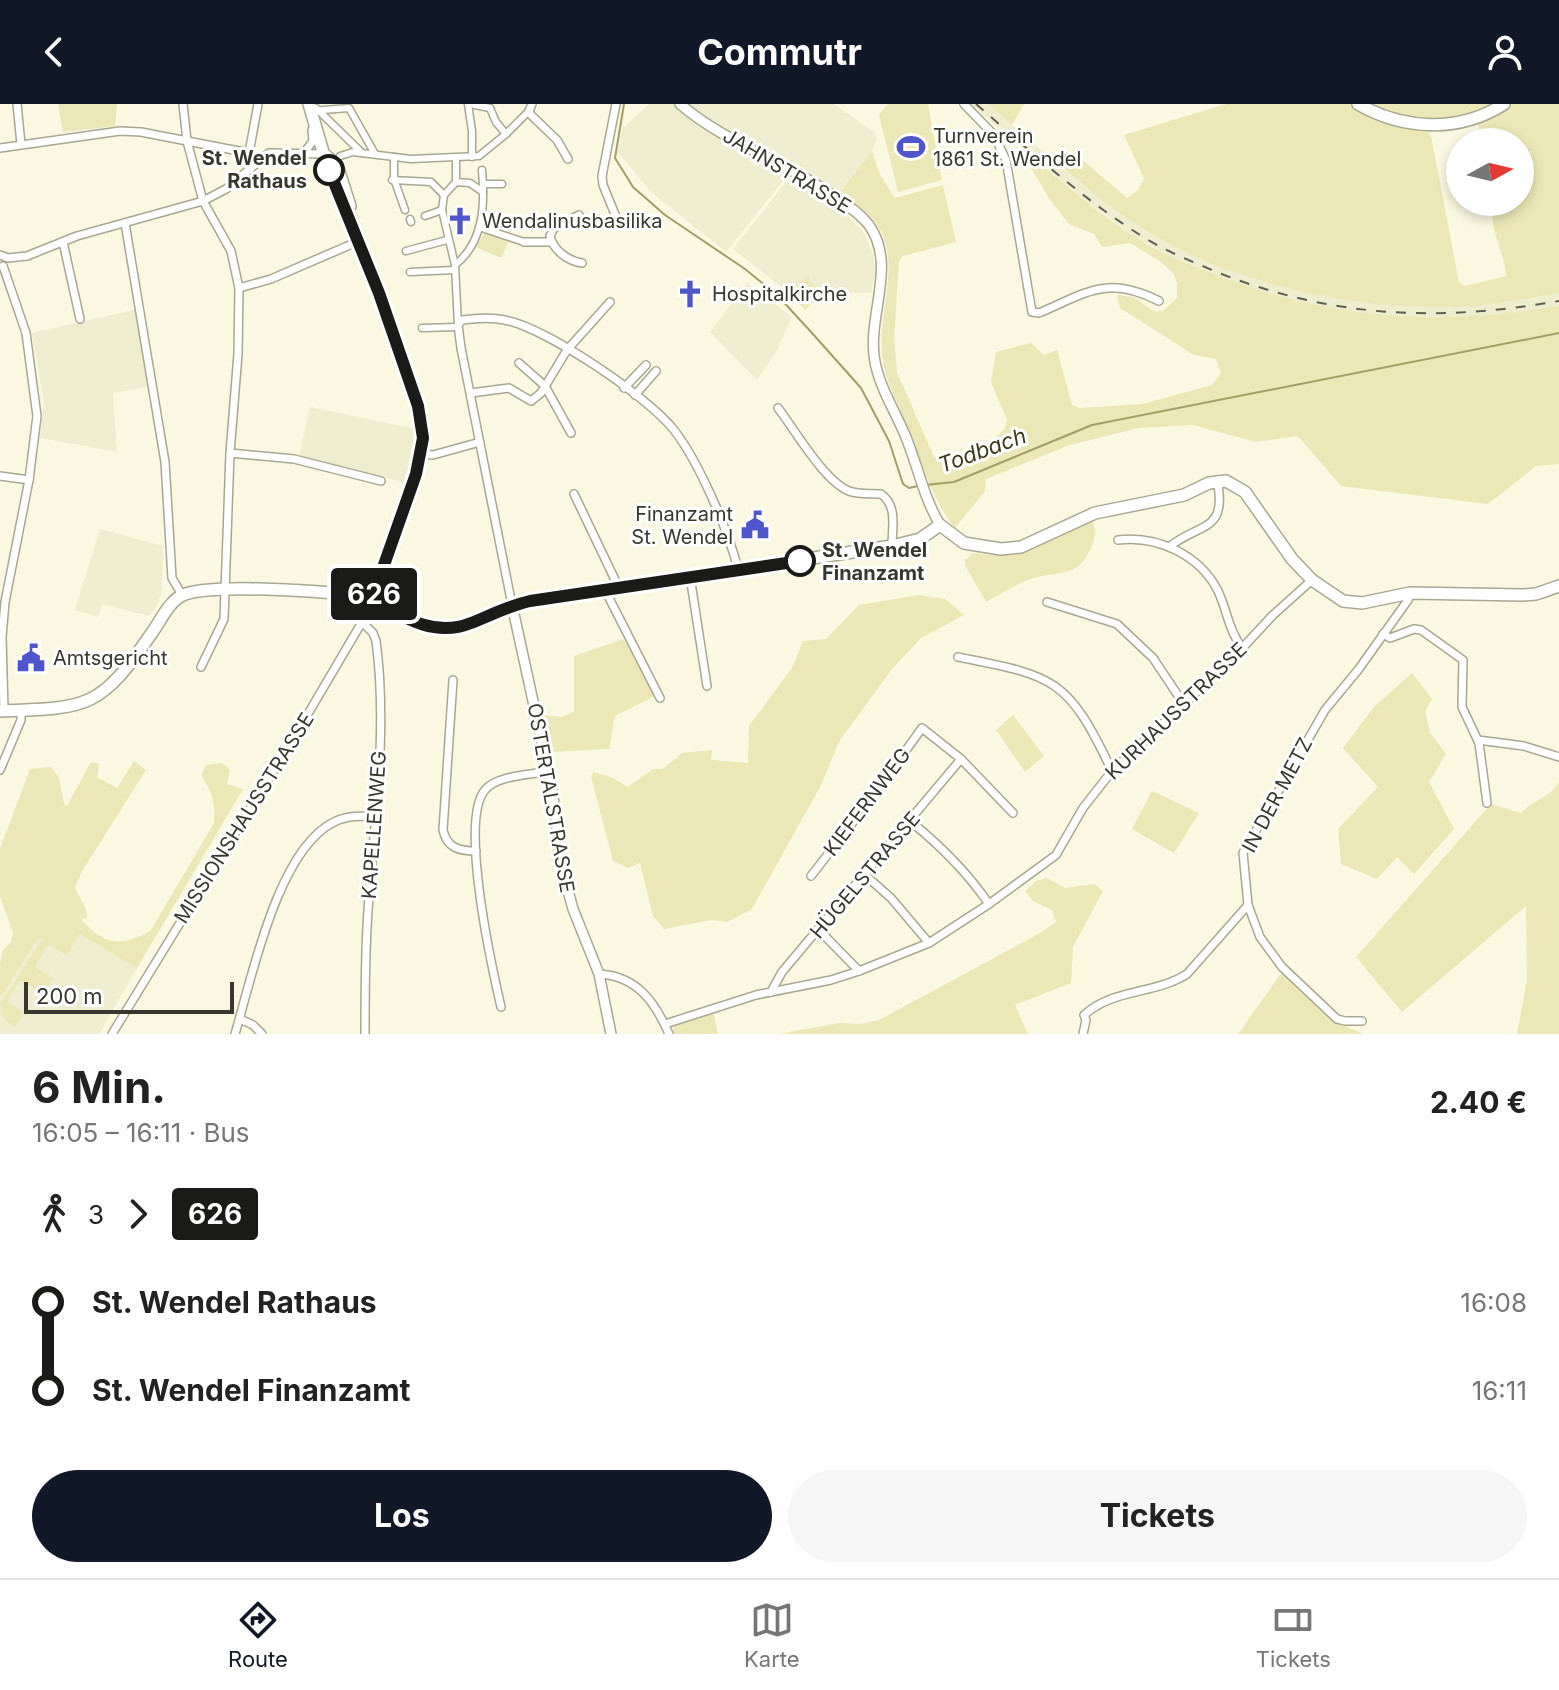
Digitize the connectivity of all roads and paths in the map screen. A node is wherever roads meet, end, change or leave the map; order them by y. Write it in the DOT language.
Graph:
graph roads {
  1 [pos="17,104"];
  2 [pos="183,104"];
  3 [pos="258,104"];
  4 [pos="357,104"];
  5 [pos="469,104"];
  6 [pos="616,104"];
  7 [pos="680,104"];
  8 [pos="964,104"];
  9 [pos="1358,104"];
  10 [pos="1504,104"];
  11 [pos="492,106"];
  12 [pos="311,107"];
  13 [pos="531,107"];
  14 [pos="349,108"];
  15 [pos="506,134"];
  16 [pos="187,141"];
  17 [pos="21,144"];
  18 [pos="0,148"];
  19 [pos="249,153"];
  20 [pos="304,153"];
  21 [pos="362,153"];
  22 [pos="324,154"];
  23 [pos="375,154"];
  24 [pos="340,156"];
  25 [pos="394,157"];
  26 [pos="456,158"];
  27 [pos="474,158"];
  28 [pos="568,159"];
  29 [pos="258,160"];
  30 [pos="482,170"];
  31 [pos="393,180"];
  32 [pos="456,182"];
  33 [pos="502,184"];
  34 [pos="483,188"];
  35 [pos="444,195"];
  36 [pos="203,201"];
  37 [pos="405,210"];
  38 [pos="442,210"];
  39 [pos="579,215"];
  40 [pos="425,216"];
  41 [pos="125,223"];
  42 [pos="619,224"];
  43 [pos="479,227"];
  44 [pos="447,240"];
  45 [pos="359,241"];
  46 [pos="63,242"];
  47 [pos="524,242"];
  48 [pos="551,242"];
  49 [pos="406,251"];
  50 [pos="4,256"];
  51 [pos="582,263"];
  52 [pos="2,268"];
  53 [pos="454,268"];
  54 [pos="410,272"];
  55 [pos="239,288"];
  56 [pos="1159,301"];
  57 [pos="610,302"];
  58 [pos="80,319"];
  59 [pos="458,326"];
  60 [pos="422,328"];
  61 [pos="567,350"];
  62 [pos="519,363"];
  63 [pos="646,365"];
  64 [pos="656,371"];
  65 [pos="545,386"];
  66 [pos="624,388"];
  67 [pos="471,393"];
  68 [pos="635,395"];
  69 [pos="778,408"];
  70 [pos="571,433"];
  71 [pos="480,442"];
  72 [pos="230,453"];
  73 [pos="421,454"];
  74 [pos="0,476"];
  75 [pos="29,480"];
  76 [pos="1217,480"];
  77 [pos="381,481"];
  78 [pos="574,494"];
  79 [pos="940,525"];
  80 [pos="1118,540"];
  81 [pos="892,546"];
  82 [pos="1169,547"];
  83 [pos="738,569"];
  84 [pos="690,576"];
  85 [pos="1312,580"];
  86 [pos="618,586"];
  87 [pos="1559,586"];
  88 [pos="604,588"];
  89 [pos="225,589"];
  90 [pos="1410,593"];
  91 [pos="182,595"];
  92 [pos="372,599"];
  93 [pos="1047,602"];
  94 [pos="512,605"];
  95 [pos="362,622"];
  96 [pos="1383,634"];
  97 [pos="1243,649"];
  98 [pos="958,657"];
  99 [pos="201,667"];
  100 [pos="453,680"];
  101 [pos="707,686"];
  102 [pos="660,698"];
  103 [pos="1183,703"];
  104 [pos="2,710"];
  105 [pos="21,710"];
  106 [pos="1478,740"];
  107 [pos="1559,757"];
  108 [pos="961,759"];
  109 [pos="0,770"];
  110 [pos="549,771"];
  111 [pos="1112,771"];
  112 [pos="1487,803"];
  113 [pos="1013,813"];
  114 [pos="376,817"];
  115 [pos="910,821"];
  116 [pos="476,851"];
  117 [pos="865,875"];
  118 [pos="811,876"];
  119 [pos="989,904"];
  120 [pos="1248,905"];
  121 [pos="819,930"];
  122 [pos="929,943"];
  123 [pos="859,971"];
  124 [pos="599,974"];
  125 [pos="771,992"];
  126 [pos="501,1007"];
  127 [pos="240,1019"];
  128 [pos="1362,1021"];
  129 [pos="665,1024"];
  130 [pos="112,1034"];
  131 [pos="235,1034"];
  132 [pos="262,1034"];
  133 [pos="365,1034"];
  134 [pos="611,1034"];
  135 [pos="669,1034"];
  136 [pos="1083,1034"];
  1 -- 17 [label="street"];
  2 -- 16 [label="street"];
  3 -- 19 [label="street"];
  4 -- 14 [label="street"];
  5 -- 11 [label="street"];
  5 -- 27 [label="street"];
  6 -- 42 [label="street"];
  7 -- 79 [label="street, JAHNSTRASSE"];
  8 -- 56 [label="street"];
  9 -- 10 [label="main road"];
  11 -- 15 [label="street"];
  12 -- 14 [label="street"];
  12 -- 20 [label="street"];
  12 -- 21 [label="street"];
  12 -- 22 [label="main road"];
  13 -- 15 [label="street"];
  13 -- 28 [label="street"];
  14 -- 23 [label="street"];
  15 -- 27 [label="street"];
  16 -- 17 [label="street"];
  16 -- 19 [label="street"];
  16 -- 36 [label="street"];
  17 -- 18 [label="street"];
  19 -- 29 [label="street"];
  20 -- 22 [label="street"];
  20 -- 29 [label="street"];
  21 -- 23 [label="street"];
  21 -- 24 [label="street"];
  22 -- 45 [label="main road"];
  23 -- 25 [label="street"];
  25 -- 26 [label="street"];
  25 -- 31 [label="street"];
  26 -- 27 [label="street"];
  26 -- 32 [label="street"];
  29 -- 36 [label="street"];
  30 -- 34 [label="street"];
  31 -- 35 [label="street"];
  31 -- 37 [label="street"];
  32 -- 34 [label="street"];
  32 -- 35 [label="street"];
  33 -- 34 [label="street"];
  34 -- 43 [label="street"];
  35 -- 38 [label="street"];
  36 -- 41 [label="street"];
  36 -- 55 [label="street"];
  38 -- 40 [label="street"];
  38 -- 44 [label="street"];
  39 -- 48 [label="street"];
  41 -- 46 [label="street"];
  41 -- 91 [label="street"];
  43 -- 47 [label="street"];
  43 -- 53 [label="street"];
  44 -- 49 [label="street"];
  44 -- 53 [label="street"];
  45 -- 55 [label="street"];
  45 -- 73 [label="main road"];
  46 -- 50 [label="street"];
  46 -- 58 [label="street"];
  47 -- 48 [label="street"];
  48 -- 51 [label="street"];
  50 -- 52 [label="street"];
  52 -- 75 [label="street"];
  53 -- 54 [label="street"];
  53 -- 59 [label="street"];
  55 -- 72 [label="street"];
  57 -- 61 [label="street"];
  59 -- 60 [label="street"];
  59 -- 61 [label="street"];
  59 -- 67 [label="street"];
  61 -- 65 [label="street"];
  61 -- 66 [label="street"];
  62 -- 65 [label="street"];
  63 -- 66 [label="street"];
  64 -- 68 [label="street"];
  65 -- 67 [label="street"];
  65 -- 70 [label="street"];
  66 -- 68 [label="street"];
  67 -- 71 [label="street"];
  68 -- 83 [label="street"];
  69 -- 81 [label="street"];
  71 -- 73 [label="street"];
  71 -- 94 [label="street"];
  72 -- 77 [label="street"];
  72 -- 89 [label="street"];
  73 -- 92 [label="main road"];
  74 -- 75 [label="street"];
  75 -- 104 [label="street"];
  76 -- 79 [label="main road"];
  76 -- 82 [label="street"];
  76 -- 85 [label="main road"];
  78 -- 86 [label="street"];
  79 -- 81 [label="main road"];
  80 -- 82 [label="street"];
  81 -- 83 [label="main road"];
  82 -- 97 [label="street"];
  83 -- 84 [label="main road"];
  84 -- 86 [label="main road"];
  84 -- 101 [label="street"];
  85 -- 90 [label="main road"];
  85 -- 97 [label="street, KURHAUSSTRASSE"];
  86 -- 88 [label="main road"];
  87 -- 90 [label="main road"];
  88 -- 94 [label="main road"];
  88 -- 102 [label="street"];
  89 -- 91 [label="main road"];
  89 -- 92 [label="main road"];
  89 -- 99 [label="street"];
  90 -- 96 [label="street, IN DER METZ"];
  91 -- 105 [label="main road"];
  92 -- 94 [label="main road"];
  92 -- 95 [label="street, MISSIONSHAUSSTRASSE"];
  93 -- 103 [label="street"];
  94 -- 110 [label="street, OSTERTALSTRASSE"];
  95 -- 114 [label="street, KAPELLENWEG"];
  95 -- 130 [label="street, MISSIONSHAUSSTRASSE"];
  96 -- 106 [label="street"];
  96 -- 120 [label="street, IN DER METZ"];
  97 -- 103 [label="street, KURHAUSSTRASSE"];
  98 -- 111 [label="street"];
  100 -- 116 [label="street"];
  103 -- 111 [label="street, KURHAUSSTRASSE"];
  104 -- 105 [label="main road"];
  105 -- 109 [label="street"];
  106 -- 107 [label="street"];
  106 -- 112 [label="street"];
  108 -- 113 [label="street"];
  108 -- 115 [label="street, HÜGELSTRASSE"];
  108 -- 118 [label="street, KIEFERNWEG"];
  110 -- 116 [label="street"];
  110 -- 124 [label="street, OSTERTALSTRASSE"];
  111 -- 119 [label="street, KURHAUSSTRASSE"];
  114 -- 127 [label="street"];
  114 -- 133 [label="street, KAPELLENWEG"];
  115 -- 117 [label="street, HÜGELSTRASSE"];
  115 -- 119 [label="street"];
  116 -- 126 [label="street"];
  117 -- 121 [label="street, HÜGELSTRASSE"];
  117 -- 122 [label="street"];
  119 -- 122 [label="street, KURHAUSSTRASSE"];
  120 -- 128 [label="street, IN DER METZ"];
  120 -- 136 [label="street"];
  121 -- 123 [label="street"];
  121 -- 125 [label="street, HÜGELSTRASSE"];
  122 -- 123 [label="street, KURHAUSSTRASSE"];
  123 -- 125 [label="street, KURHAUSSTRASSE"];
  124 -- 129 [label="street"];
  124 -- 134 [label="street, OSTERTALSTRASSE"];
  125 -- 129 [label="street, KURHAUSSTRASSE"];
  127 -- 131 [label="street"];
  127 -- 132 [label="street"];
  129 -- 135 [label="street"];
}
